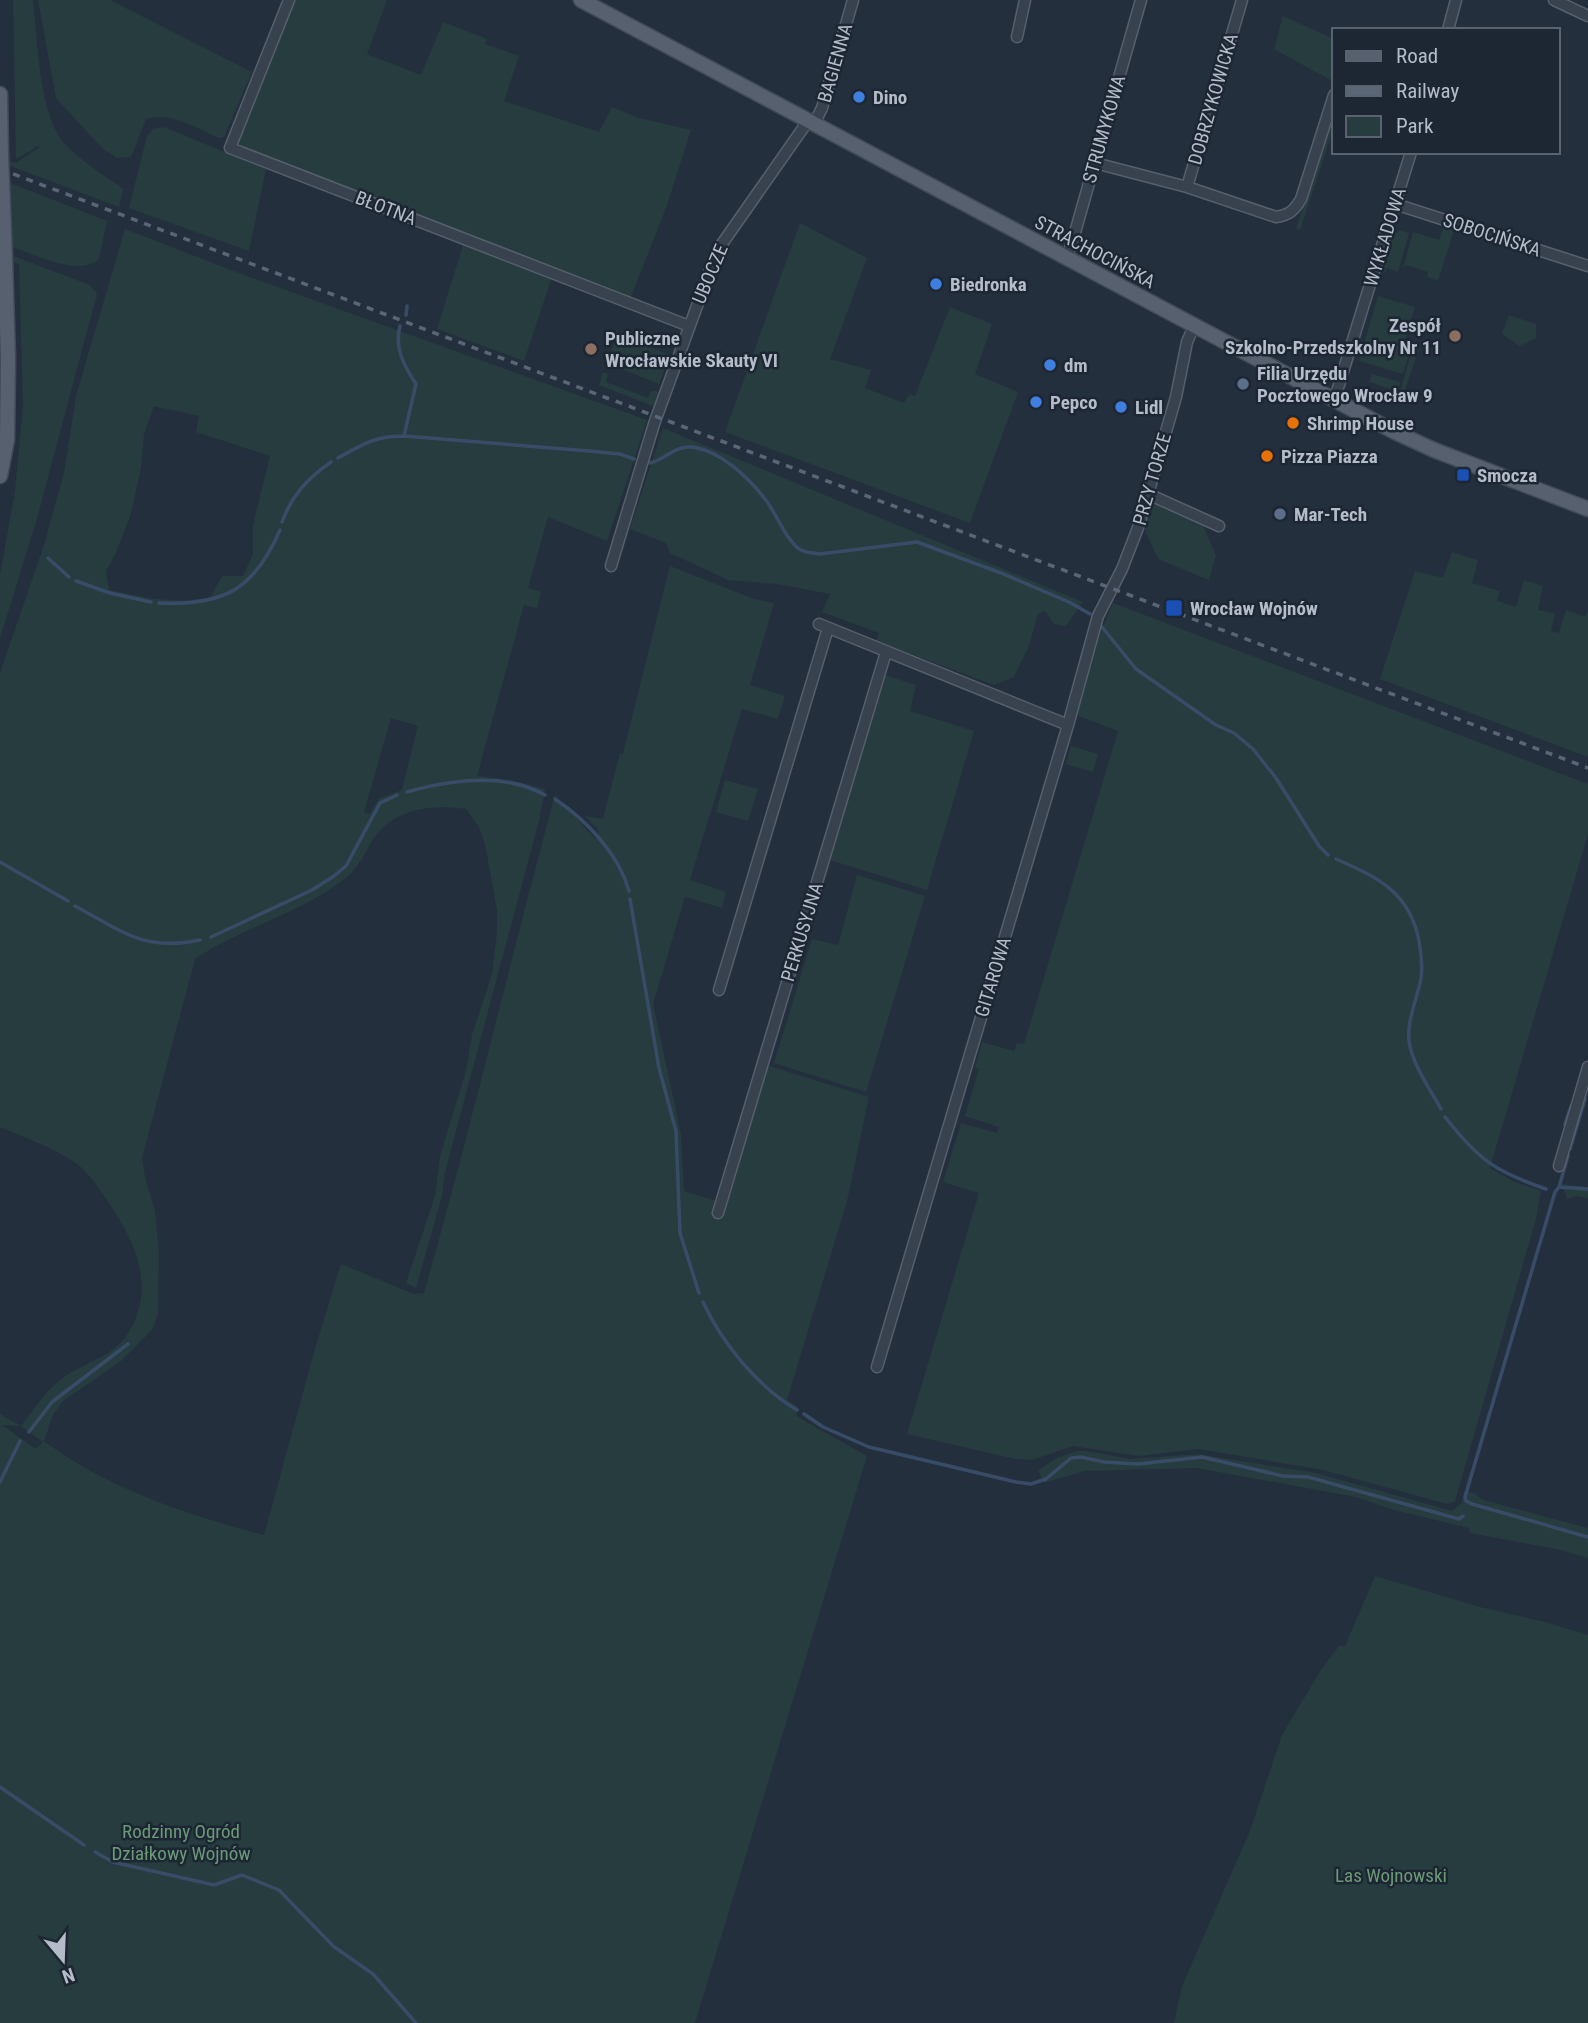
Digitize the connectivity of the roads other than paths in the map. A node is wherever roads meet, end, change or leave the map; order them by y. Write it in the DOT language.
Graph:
graph roads {
  1 [pos="289,0"];
  2 [pos="853,0"];
  3 [pos="1025,0"];
  4 [pos="1141,0"];
  5 [pos="1242,0"];
  6 [pos="1457,0"];
  7 [pos="1554,0"];
  8 [pos="591,2"];
  9 [pos="1588,16"];
  10 [pos="1449,28"];
  11 [pos="1017,37"];
  12 [pos="0,94"];
  13 [pos="1332,102"];
  14 [pos="811,122"];
  15 [pos="1409,154"];
  16 [pos="1,155"];
  17 [pos="1095,163"];
  18 [pos="1187,187"];
  19 [pos="1395,204"];
  20 [pos="1066,258"];
  21 [pos="1588,266"];
  22 [pos="689,326"];
  23 [pos="1194,326"];
  24 [pos="1334,401"];
  25 [pos="0,474"];
  26 [pos="1148,494"];
  27 [pos="1588,509"];
  28 [pos="1219,526"];
  29 [pos="611,566"];
  30 [pos="1112,588"];
  31 [pos="886,652"];
  32 [pos="1068,725"];
  33 [pos="719,990"];
  34 [pos="1588,1067"];
  35 [pos="1559,1166"];
  36 [pos="718,1213"];
  37 [pos="877,1367"];
  1 -- 22 [label="street, BŁOTNA"];
  2 -- 14 [label="street, BAGIENNA"];
  3 -- 11 [label="street"];
  4 -- 17 [label="street, STRUMYKOWA"];
  5 -- 18 [label="street, DOBRZYKOWICKA"];
  6 -- 10 [label="street"];
  7 -- 9 [label="street"];
  8 -- 14 [label="main road, STRACHOCIŃSKA"];
  12 -- 16 [label="main road"];
  13 -- 18 [label="street"];
  14 -- 20 [label="main road, STRACHOCIŃSKA"];
  14 -- 22 [label="street, UBOCZE"];
  15 -- 19 [label="street, WYKŁADOWA"];
  16 -- 25 [label="main road, bridge"];
  17 -- 18 [label="street, DOBRZYKOWICKA"];
  17 -- 20 [label="street, STRUMYKOWA"];
  19 -- 21 [label="street, SOBOCIŃSKA"];
  19 -- 24 [label="street, WYKŁADOWA"];
  20 -- 23 [label="main road, STRACHOCIŃSKA"];
  22 -- 29 [label="street, UBOCZE"];
  23 -- 24 [label="main road, STRACHOCIŃSKA"];
  23 -- 26 [label="street, PRZY TORZE"];
  24 -- 27 [label="main road, STRACHOCIŃSKA"];
  26 -- 28 [label="street"];
  26 -- 30 [label="street, PRZY TORZE"];
  30 -- 32 [label="street, GITAROWA"];
  31 -- 32 [label="street"];
  31 -- 33 [label="street"];
  31 -- 36 [label="street, PERKUSYJNA"];
  32 -- 37 [label="street, GITAROWA"];
  34 -- 35 [label="street"];
}
